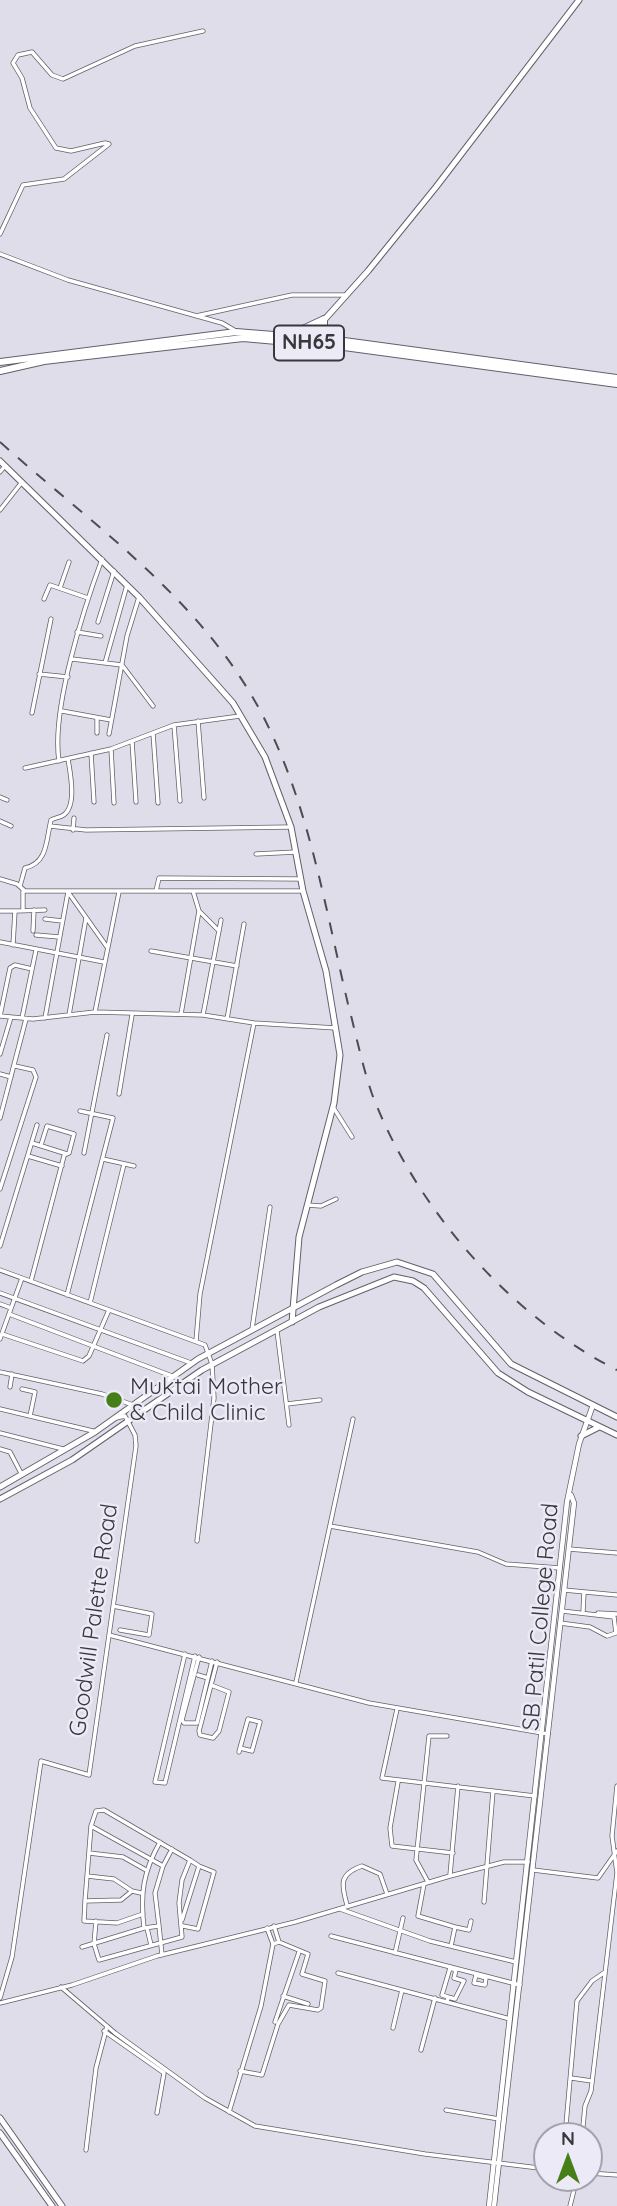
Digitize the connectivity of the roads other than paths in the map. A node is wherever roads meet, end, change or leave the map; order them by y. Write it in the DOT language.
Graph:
graph roads {
  1 [pos="579,0"];
  2 [pos="203,31"];
  3 [pos="0,234"];
  4 [pos="0,254"];
  5 [pos="346,295"];
  6 [pos="195,316"];
  7 [pos="324,319"];
  8 [pos="236,332"];
  9 [pos="289,334"];
  10 [pos="243,338"];
  11 [pos="307,340"];
  12 [pos="337,340"];
  13 [pos="0,362"];
  14 [pos="0,371"];
  15 [pos="617,378"];
  16 [pos="617,384"];
  17 [pos="2,463"];
  18 [pos="0,472"];
  19 [pos="22,482"];
  20 [pos="0,510"];
  21 [pos="102,559"];
  22 [pos="69,562"];
  23 [pos="114,571"];
  24 [pos="127,585"];
  25 [pos="60,589"];
  26 [pos="139,597"];
  27 [pos="88,598"];
  28 [pos="44,599"];
  29 [pos="51,619"];
  30 [pos="98,622"];
  31 [pos="77,632"];
  32 [pos="101,636"];
  33 [pos="72,659"];
  34 [pos="105,663"];
  35 [pos="121,665"];
  36 [pos="39,674"];
  37 [pos="68,677"];
  38 [pos="153,706"];
  39 [pos="62,711"];
  40 [pos="32,713"];
  41 [pos="242,715"];
  42 [pos="97,718"];
  43 [pos="111,720"];
  44 [pos="198,721"];
  45 [pos="174,725"];
  46 [pos="97,733"];
  47 [pos="153,733"];
  48 [pos="109,734"];
  49 [pos="132,741"];
  50 [pos="111,749"];
  51 [pos="91,753"];
  52 [pos="68,759"];
  53 [pos="59,761"];
  54 [pos="25,768"];
  55 [pos="0,797"];
  56 [pos="204,798"];
  57 [pos="7,800"];
  58 [pos="180,801"];
  59 [pos="94,802"];
  60 [pos="136,802"];
  61 [pos="114,803"];
  62 [pos="158,803"];
  63 [pos="74,818"];
  64 [pos="0,821"];
  65 [pos="50,825"];
  66 [pos="11,826"];
  67 [pos="291,827"];
  68 [pos="73,830"];
  69 [pos="296,852"];
  70 [pos="256,853"];
  71 [pos="171,878"];
  72 [pos="0,879"];
  73 [pos="301,879"];
  74 [pos="20,886"];
  75 [pos="23,891"];
  76 [pos="156,891"];
  77 [pos="171,891"];
  78 [pos="193,891"];
  79 [pos="303,891"];
  80 [pos="68,892"];
  81 [pos="119,892"];
  82 [pos="23,910"];
  83 [pos="34,910"];
  84 [pos="45,910"];
  85 [pos="0,911"];
  86 [pos="15,911"];
  87 [pos="199,911"];
  88 [pos="86,918"];
  89 [pos="45,919"];
  90 [pos="221,920"];
  91 [pos="62,921"];
  92 [pos="244,924"];
  93 [pos="219,931"];
  94 [pos="60,937"];
  95 [pos="0,942"];
  96 [pos="13,945"];
  97 [pos="107,947"];
  98 [pos="36,950"];
  99 [pos="151,951"];
  100 [pos="57,953"];
  101 [pos="79,958"];
  102 [pos="191,958"];
  103 [pos="104,962"];
  104 [pos="214,962"];
  105 [pos="237,965"];
  106 [pos="32,969"];
  107 [pos="95,1012"];
  108 [pos="181,1014"];
  109 [pos="69,1015"];
  110 [pos="132,1015"];
  111 [pos="203,1015"];
  112 [pos="0,1016"];
  113 [pos="11,1017"];
  114 [pos="24,1018"];
  115 [pos="45,1018"];
  116 [pos="227,1019"];
  117 [pos="254,1023"];
  118 [pos="336,1028"];
  119 [pos="107,1035"];
  120 [pos="0,1054"];
  121 [pos="15,1066"];
  122 [pos="0,1074"];
  123 [pos="12,1077"];
  124 [pos="0,1087"];
  125 [pos="8,1090"];
  126 [pos="119,1094"];
  127 [pos="333,1107"];
  128 [pos="80,1111"];
  129 [pos="92,1113"];
  130 [pos="0,1118"];
  131 [pos="37,1125"];
  132 [pos="352,1137"];
  133 [pos="32,1143"];
  134 [pos="41,1146"];
  135 [pos="84,1153"];
  136 [pos="28,1156"];
  137 [pos="64,1156"];
  138 [pos="0,1158"];
  139 [pos="103,1159"];
  140 [pos="9,1161"];
  141 [pos="124,1164"];
  142 [pos="62,1166"];
  143 [pos="134,1167"];
  144 [pos="0,1189"];
  145 [pos="336,1199"];
  146 [pos="305,1204"];
  147 [pos="270,1207"];
  148 [pos="0,1246"];
  149 [pos="0,1270"];
  150 [pos="22,1278"];
  151 [pos="31,1281"];
  152 [pos="0,1293"];
  153 [pos="67,1295"];
  154 [pos="15,1299"];
  155 [pos="90,1303"];
  156 [pos="0,1304"];
  157 [pos="293,1307"];
  158 [pos="11,1308"];
  159 [pos="109,1310"];
  160 [pos="9,1314"];
  161 [pos="292,1322"];
  162 [pos="2,1328"];
  163 [pos="101,1328"];
  164 [pos="252,1331"];
  165 [pos="278,1331"];
  166 [pos="1,1336"];
  167 [pos="196,1341"];
  168 [pos="94,1344"];
  169 [pos="208,1353"];
  170 [pos="191,1363"];
  171 [pos="212,1364"];
  172 [pos="0,1372"];
  173 [pos="12,1374"];
  174 [pos="172,1376"];
  175 [pos="10,1387"];
  176 [pos="22,1389"];
  177 [pos="320,1400"];
  178 [pos="287,1404"];
  179 [pos="133,1405"];
  180 [pos="593,1405"];
  181 [pos="0,1409"];
  182 [pos="30,1416"];
  183 [pos="617,1417"];
  184 [pos="352,1419"];
  185 [pos="111,1420"];
  186 [pos="586,1421"];
  187 [pos="129,1422"];
  188 [pos="289,1426"];
  189 [pos="598,1427"];
  190 [pos="95,1432"];
  191 [pos="0,1433"];
  192 [pos="617,1435"];
  193 [pos="581,1436"];
  194 [pos="0,1449"];
  195 [pos="65,1450"];
  196 [pos="22,1475"];
  197 [pos="0,1487"];
  198 [pos="571,1494"];
  199 [pos="0,1499"];
  200 [pos="330,1525"];
  201 [pos="197,1541"];
  202 [pos="569,1549"];
  203 [pos="617,1553"];
  204 [pos="560,1568"];
  205 [pos="564,1590"];
  206 [pos="584,1592"];
  207 [pos="617,1595"];
  208 [pos="113,1606"];
  209 [pos="562,1611"];
  210 [pos="617,1614"];
  211 [pos="560,1623"];
  212 [pos="120,1630"];
  213 [pos="108,1635"];
  214 [pos="185,1654"];
  215 [pos="197,1657"];
  216 [pos="215,1661"];
  217 [pos="182,1666"];
  218 [pos="192,1668"];
  219 [pos="198,1675"];
  220 [pos="208,1678"];
  221 [pos="296,1682"];
  222 [pos="211,1685"];
  223 [pos="398,1709"];
  224 [pos="545,1734"];
  225 [pos="447,1736"];
  226 [pos="240,1750"];
  227 [pos="398,1782"];
  228 [pos="423,1784"];
  229 [pos="458,1786"];
  230 [pos="617,1786"];
  231 [pos="493,1791"];
  232 [pos="535,1796"];
  233 [pos="91,1826"];
  234 [pos="160,1842"];
  235 [pos="172,1849"];
  236 [pos="416,1851"];
  237 [pos="89,1853"];
  238 [pos="453,1853"];
  239 [pos="615,1853"];
  240 [pos="151,1859"];
  241 [pos="190,1860"];
  242 [pos="528,1862"];
  243 [pos="163,1866"];
  244 [pos="199,1866"];
  245 [pos="486,1866"];
  246 [pos="146,1870"];
  247 [pos="530,1870"];
  248 [pos="87,1875"];
  249 [pos="450,1876"];
  250 [pos="426,1883"];
  251 [pos="132,1891"];
  252 [pos="141,1893"];
  253 [pos="387,1894"];
  254 [pos="85,1900"];
  255 [pos="484,1902"];
  256 [pos="347,1905"];
  257 [pos="338,1908"];
  258 [pos="143,1914"];
  259 [pos="403,1918"];
  260 [pos="182,1920"];
  261 [pos="471,1921"];
  262 [pos="96,1922"];
  263 [pos="159,1926"];
  264 [pos="183,1926"];
  265 [pos="274,1926"];
  266 [pos="267,1927"];
  267 [pos="455,1927"];
  268 [pos="146,1928"];
  269 [pos="400,1931"];
  270 [pos="331,1936"];
  271 [pos="279,1942"];
  272 [pos="94,1944"];
  273 [pos="156,1944"];
  274 [pos="273,1944"];
  275 [pos="451,1946"];
  276 [pos="82,1947"];
  277 [pos="299,1952"];
  278 [pos="395,1953"];
  279 [pos="160,1956"];
  280 [pos="517,1962"];
  281 [pos="450,1968"];
  282 [pos="456,1969"];
  283 [pos="605,1972"];
  284 [pos="338,1973"];
  285 [pos="517,1985"];
  286 [pos="61,1987"];
  287 [pos="402,1990"];
  288 [pos="283,1996"];
  289 [pos="435,1998"];
  290 [pos="448,1999"];
  291 [pos="0,2001"];
  292 [pos="308,2004"];
  293 [pos="510,2019"];
  294 [pos="275,2022"];
  295 [pos="393,2028"];
  296 [pos="106,2029"];
  297 [pos="421,2050"];
  298 [pos="240,2071"];
  299 [pos="571,2078"];
  300 [pos="592,2081"];
  301 [pos="446,2110"];
  302 [pos="229,2112"];
  303 [pos="157,2113"];
  304 [pos="0,2118"];
  305 [pos="499,2119"];
  306 [pos="566,2122"];
  307 [pos="585,2122"];
  308 [pos="0,2133"];
  309 [pos="86,2150"];
  310 [pos="496,2164"];
  311 [pos="533,2168"];
  312 [pos="52,2206"];
  313 [pos="62,2206"];
  314 [pos="492,2206"];
  1 -- 5 [label="main road"];
  2 -- 3 [label="street"];
  4 -- 6 [label="street"];
  5 -- 6 [label="street"];
  5 -- 7 [label="main road"];
  6 -- 8 [label="street"];
  7 -- 9 [label="highway"];
  7 -- 11 [label="main road"];
  7 -- 12 [label="highway"];
  8 -- 9 [label="highway, NH65"];
  8 -- 10 [label="street"];
  8 -- 13 [label="highway, NH65"];
  9 -- 11 [label="highway, NH65"];
  10 -- 11 [label="highway, NH65"];
  10 -- 14 [label="highway, NH65"];
  11 -- 12 [label="highway, NH65"];
  11 -- 16 [label="highway, NH65"];
  12 -- 15 [label="highway, NH65"];
  17 -- 18 [label="street"];
  17 -- 19 [label="main road"];
  19 -- 20 [label="street"];
  19 -- 21 [label="main road"];
  21 -- 23 [label="main road"];
  21 -- 27 [label="street"];
  22 -- 25 [label="street"];
  23 -- 24 [label="main road"];
  23 -- 30 [label="street"];
  24 -- 26 [label="main road"];
  24 -- 34 [label="street"];
  25 -- 27 [label="street"];
  25 -- 28 [label="street"];
  26 -- 35 [label="street"];
  26 -- 41 [label="main road"];
  27 -- 31 [label="street"];
  29 -- 36 [label="street"];
  31 -- 32 [label="street"];
  31 -- 33 [label="street"];
  33 -- 34 [label="street"];
  33 -- 37 [label="street"];
  34 -- 35 [label="street"];
  35 -- 38 [label="street"];
  35 -- 43 [label="street"];
  36 -- 37 [label="street"];
  36 -- 40 [label="street"];
  37 -- 39 [label="street"];
  39 -- 42 [label="street"];
  39 -- 53 [label="street"];
  41 -- 44 [label="street"];
  41 -- 67 [label="main road"];
  42 -- 43 [label="street"];
  42 -- 46 [label="street"];
  43 -- 48 [label="street"];
  44 -- 45 [label="street"];
  44 -- 56 [label="street"];
  45 -- 47 [label="street"];
  45 -- 58 [label="street"];
  47 -- 49 [label="street"];
  47 -- 62 [label="street"];
  49 -- 50 [label="street"];
  49 -- 60 [label="street"];
  50 -- 51 [label="street"];
  50 -- 61 [label="street"];
  51 -- 52 [label="street"];
  51 -- 59 [label="street"];
  52 -- 53 [label="street"];
  52 -- 65 [label="street"];
  53 -- 54 [label="street"];
  55 -- 57 [label="street"];
  63 -- 68 [label="street"];
  64 -- 66 [label="street"];
  65 -- 68 [label="street"];
  65 -- 74 [label="street"];
  67 -- 68 [label="street"];
  67 -- 69 [label="main road"];
  69 -- 70 [label="street"];
  69 -- 73 [label="main road"];
  71 -- 73 [label="street"];
  71 -- 76 [label="street"];
  71 -- 77 [label="street"];
  72 -- 74 [label="street"];
  73 -- 79 [label="main road"];
  74 -- 75 [label="street"];
  75 -- 80 [label="street"];
  75 -- 82 [label="street"];
  76 -- 77 [label="street"];
  76 -- 81 [label="street"];
  77 -- 78 [label="street"];
  78 -- 79 [label="street"];
  78 -- 87 [label="street"];
  79 -- 118 [label="main road"];
  80 -- 81 [label="street"];
  80 -- 88 [label="street"];
  80 -- 91 [label="street"];
  81 -- 97 [label="street"];
  82 -- 83 [label="street"];
  82 -- 86 [label="street"];
  83 -- 84 [label="street"];
  83 -- 94 [label="street"];
  85 -- 86 [label="street"];
  86 -- 96 [label="street"];
  87 -- 93 [label="street"];
  87 -- 102 [label="street"];
  88 -- 97 [label="street"];
  88 -- 101 [label="street"];
  89 -- 91 [label="street"];
  90 -- 93 [label="street"];
  91 -- 94 [label="street"];
  92 -- 105 [label="street"];
  93 -- 104 [label="street"];
  94 -- 100 [label="street"];
  95 -- 96 [label="street"];
  96 -- 98 [label="street"];
  97 -- 103 [label="street"];
  98 -- 100 [label="street"];
  98 -- 106 [label="street"];
  99 -- 102 [label="street"];
  100 -- 101 [label="street"];
  100 -- 115 [label="street"];
  101 -- 103 [label="street"];
  101 -- 109 [label="street"];
  102 -- 104 [label="street"];
  102 -- 108 [label="street"];
  103 -- 107 [label="street"];
  104 -- 105 [label="street"];
  104 -- 111 [label="street"];
  105 -- 116 [label="street"];
  106 -- 112 [label="street"];
  106 -- 114 [label="street"];
  107 -- 109 [label="street"];
  107 -- 110 [label="street"];
  108 -- 110 [label="street"];
  108 -- 111 [label="street"];
  109 -- 115 [label="street"];
  110 -- 126 [label="street"];
  111 -- 116 [label="street"];
  112 -- 113 [label="street"];
  113 -- 114 [label="street"];
  113 -- 120 [label="street"];
  114 -- 115 [label="street"];
  114 -- 121 [label="street"];
  116 -- 117 [label="street"];
  117 -- 118 [label="street"];
  117 -- 167 [label="street"];
  118 -- 127 [label="main road"];
  119 -- 129 [label="street"];
  121 -- 123 [label="street"];
  121 -- 140 [label="street"];
  122 -- 123 [label="street"];
  123 -- 125 [label="street"];
  124 -- 125 [label="street"];
  125 -- 130 [label="street"];
  127 -- 132 [label="street"];
  127 -- 146 [label="main road"];
  128 -- 129 [label="street"];
  129 -- 135 [label="street"];
  129 -- 139 [label="street"];
  131 -- 133 [label="street"];
  133 -- 134 [label="street"];
  133 -- 136 [label="street"];
  134 -- 134 [label="street"];
  136 -- 142 [label="street"];
  136 -- 148 [label="street"];
  137 -- 142 [label="street"];
  138 -- 140 [label="street"];
  139 -- 141 [label="street"];
  139 -- 153 [label="street"];
  140 -- 144 [label="street"];
  141 -- 143 [label="street"];
  141 -- 155 [label="street"];
  142 -- 151 [label="street"];
  145 -- 146 [label="street"];
  146 -- 157 [label="main road"];
  147 -- 164 [label="street"];
  149 -- 150 [label="street"];
  150 -- 151 [label="street"];
  150 -- 154 [label="street"];
  151 -- 153 [label="street"];
  152 -- 154 [label="street"];
  153 -- 155 [label="street"];
  154 -- 158 [label="street"];
  154 -- 163 [label="street"];
  155 -- 159 [label="street"];
  156 -- 158 [label="street"];
  157 -- 161 [label="main road"];
  157 -- 164 [label="main road"];
  157 -- 180 [label="main road"];
  158 -- 160 [label="street"];
  159 -- 163 [label="street"];
  159 -- 167 [label="street"];
  160 -- 162 [label="street"];
  160 -- 168 [label="street"];
  161 -- 165 [label="main road"];
  161 -- 186 [label="main road"];
  162 -- 166 [label="street"];
  163 -- 168 [label="street"];
  163 -- 170 [label="street"];
  164 -- 169 [label="main road"];
  165 -- 171 [label="main road"];
  165 -- 178 [label="street"];
  166 -- 168 [label="street"];
  167 -- 169 [label="street"];
  168 -- 174 [label="street"];
  169 -- 170 [label="main road"];
  169 -- 171 [label="street"];
  170 -- 174 [label="main road"];
  171 -- 187 [label="main road"];
  171 -- 201 [label="street"];
  172 -- 173 [label="street"];
  173 -- 175 [label="street"];
  173 -- 179 [label="street"];
  174 -- 179 [label="main road"];
  176 -- 182 [label="street"];
  177 -- 178 [label="street"];
  178 -- 188 [label="street"];
  179 -- 185 [label="main road"];
  180 -- 183 [label="main road"];
  180 -- 186 [label="street"];
  181 -- 182 [label="street"];
  182 -- 190 [label="street"];
  184 -- 200 [label="street"];
  185 -- 187 [label="street"];
  185 -- 190 [label="main road"];
  186 -- 189 [label="main road"];
  186 -- 193 [label="street"];
  187 -- 199 [label="main road"];
  187 -- 208 [label="street, Goodwill Palette Road"];
  189 -- 192 [label="main road"];
  189 -- 193 [label="main road"];
  190 -- 195 [label="main road"];
  191 -- 195 [label="street"];
  193 -- 198 [label="street"];
  194 -- 196 [label="street"];
  195 -- 196 [label="main road"];
  196 -- 197 [label="main road"];
  198 -- 202 [label="street, SB Patil College Road"];
  198 -- 204 [label="street, SB Patil College Road"];
  200 -- 204 [label="street"];
  200 -- 221 [label="street"];
  202 -- 203 [label="street"];
  202 -- 205 [label="street, SB Patil College Road"];
  204 -- 224 [label="street, SB Patil College Road"];
  205 -- 206 [label="street"];
  205 -- 209 [label="street, SB Patil College Road"];
  206 -- 207 [label="street"];
  206 -- 210 [label="street"];
  208 -- 212 [label="street"];
  208 -- 213 [label="street, Goodwill Palette Road"];
  209 -- 211 [label="street, SB Patil College Road"];
  209 -- 211 [label="street"];
  211 -- 224 [label="street, SB Patil College Road"];
  213 -- 214 [label="street"];
  213 -- 291 [label="street, Goodwill Palette Road"];
  214 -- 215 [label="street"];
  214 -- 217 [label="street"];
  215 -- 216 [label="street"];
  215 -- 218 [label="street"];
  215 -- 220 [label="street"];
  216 -- 220 [label="street"];
  216 -- 221 [label="street"];
  216 -- 222 [label="street"];
  217 -- 218 [label="street"];
  217 -- 218 [label="street"];
  219 -- 220 [label="street"];
  221 -- 223 [label="street"];
  222 -- 222 [label="street"];
  223 -- 224 [label="street"];
  223 -- 227 [label="street"];
  224 -- 232 [label="street, SB Patil College Road"];
  224 -- 247 [label="street, SB Patil College Road"];
  225 -- 228 [label="street"];
  226 -- 226 [label="street"];
  227 -- 228 [label="street"];
  227 -- 236 [label="street"];
  228 -- 229 [label="street"];
  228 -- 236 [label="street"];
  229 -- 231 [label="street"];
  229 -- 238 [label="street"];
  230 -- 239 [label="street"];
  231 -- 232 [label="street"];
  231 -- 245 [label="street"];
  232 -- 242 [label="street, SB Patil College Road"];
  233 -- 234 [label="street"];
  233 -- 237 [label="street"];
  233 -- 240 [label="street"];
  234 -- 235 [label="street"];
  234 -- 240 [label="street"];
  235 -- 241 [label="street"];
  235 -- 243 [label="street"];
  236 -- 238 [label="street"];
  236 -- 250 [label="street"];
  237 -- 246 [label="street"];
  237 -- 248 [label="street"];
  238 -- 249 [label="street"];
  239 -- 247 [label="street"];
  239 -- 283 [label="street"];
  240 -- 243 [label="street"];
  240 -- 246 [label="street"];
  241 -- 244 [label="street"];
  241 -- 260 [label="street"];
  242 -- 245 [label="street"];
  242 -- 247 [label="street, SB Patil College Road"];
  243 -- 263 [label="street"];
  244 -- 260 [label="street"];
  244 -- 264 [label="street"];
  245 -- 249 [label="street"];
  245 -- 255 [label="street"];
  246 -- 252 [label="street"];
  247 -- 280 [label="street, SB Patil College Road"];
  247 -- 285 [label="street, SB Patil College Road"];
  248 -- 251 [label="street"];
  248 -- 254 [label="street"];
  249 -- 250 [label="street"];
  250 -- 253 [label="street"];
  250 -- 267 [label="street"];
  251 -- 252 [label="street"];
  251 -- 254 [label="street"];
  252 -- 258 [label="street"];
  253 -- 256 [label="street"];
  253 -- 256 [label="street"];
  254 -- 262 [label="street"];
  256 -- 257 [label="street"];
  257 -- 265 [label="street"];
  257 -- 269 [label="street"];
  258 -- 262 [label="street"];
  258 -- 268 [label="street"];
  259 -- 269 [label="street"];
  260 -- 264 [label="street"];
  261 -- 267 [label="street"];
  262 -- 272 [label="street"];
  263 -- 268 [label="street"];
  263 -- 273 [label="street"];
  264 -- 273 [label="street"];
  265 -- 266 [label="street"];
  265 -- 271 [label="street"];
  266 -- 274 [label="street"];
  266 -- 279 [label="street"];
  267 -- 275 [label="street"];
  268 -- 272 [label="street"];
  268 -- 273 [label="street"];
  269 -- 275 [label="street"];
  269 -- 278 [label="street"];
  270 -- 278 [label="street"];
  271 -- 274 [label="street"];
  271 -- 277 [label="street"];
  272 -- 273 [label="street"];
  272 -- 276 [label="street"];
  273 -- 279 [label="street"];
  274 -- 298 [label="street"];
  275 -- 280 [label="street"];
  277 -- 288 [label="street"];
  277 -- 298 [label="street"];
  278 -- 281 [label="street"];
  279 -- 286 [label="street"];
  280 -- 285 [label="street, SB Patil College Road"];
  281 -- 282 [label="street"];
  281 -- 290 [label="street"];
  282 -- 285 [label="street"];
  282 -- 290 [label="street"];
  283 -- 299 [label="street"];
  283 -- 300 [label="street"];
  284 -- 287 [label="street"];
  285 -- 293 [label="street, SB Patil College Road"];
  285 -- 310 [label="street, SB Patil College Road"];
  286 -- 291 [label="street"];
  286 -- 296 [label="street"];
  287 -- 289 [label="street"];
  287 -- 295 [label="street"];
  288 -- 292 [label="street"];
  288 -- 294 [label="street"];
  289 -- 290 [label="street"];
  289 -- 297 [label="street"];
  290 -- 293 [label="street"];
  293 -- 305 [label="street, SB Patil College Road"];
  296 -- 302 [label="street"];
  296 -- 303 [label="street"];
  296 -- 309 [label="street"];
  298 -- 302 [label="street"];
  299 -- 300 [label="street"];
  299 -- 306 [label="street"];
  300 -- 307 [label="street"];
  301 -- 305 [label="street"];
  302 -- 310 [label="street"];
  304 -- 313 [label="main road"];
  305 -- 310 [label="street, SB Patil College Road"];
  308 -- 312 [label="main road"];
  310 -- 311 [label="street"];
  310 -- 314 [label="street, SB Patil College Road"];
}
